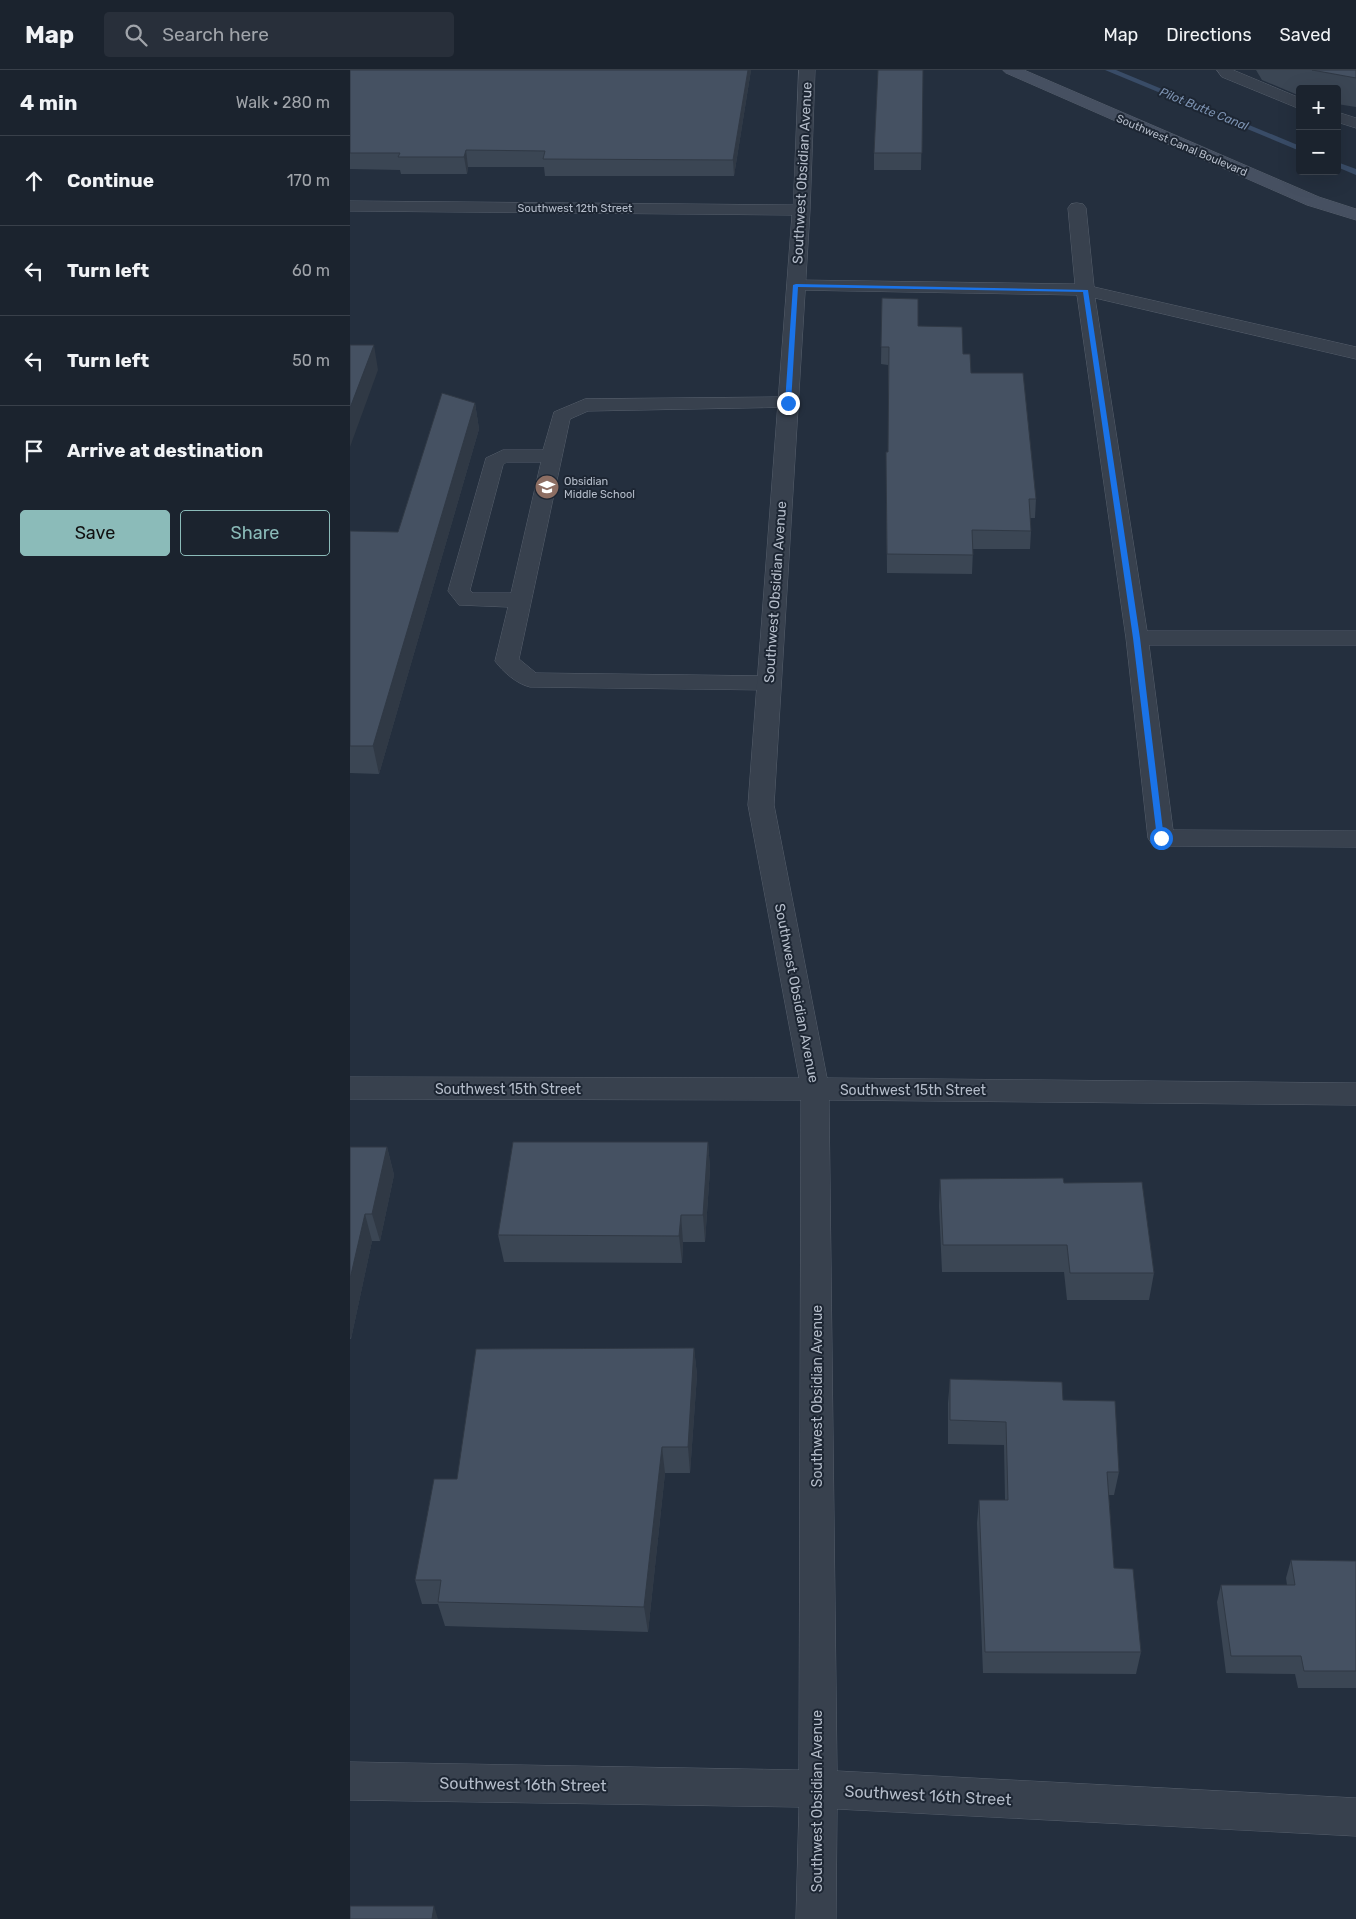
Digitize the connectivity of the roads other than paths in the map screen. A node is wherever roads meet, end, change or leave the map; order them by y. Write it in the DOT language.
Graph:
graph roads {
  1 [pos="807,70"];
  2 [pos="1011,70"];
  3 [pos="1225,70"];
  4 [pos="1296,102"];
  5 [pos="1341,118"];
  6 [pos="1356,123"];
  7 [pos="350,206"];
  8 [pos="1077,208"];
  9 [pos="801,210"];
  10 [pos="1356,215"];
  11 [pos="796,285"];
  12 [pos="1085,290"];
  13 [pos="1356,353"];
  14 [pos="788,403"];
  15 [pos="552,456"];
  16 [pos="520,600"];
  17 [pos="1136,638"];
  18 [pos="1356,638"];
  19 [pos="769,683"];
  20 [pos="1356,839"];
  21 [pos="350,1088"];
  22 [pos="815,1089"];
  23 [pos="1356,1094"];
  24 [pos="350,1781"];
  25 [pos="818,1789"];
  26 [pos="1356,1817"];
  27 [pos="816,1919"];
  1 -- 9 [label="street, Southwest Obsidian Avenue"];
  2 -- 10 [label="main road, Southwest Canal Boulevard"];
  3 -- 4 [label="street"];
  5 -- 6 [label="street"];
  7 -- 9 [label="street, Southwest 12th Street"];
  8 -- 12 [label="street"];
  9 -- 11 [label="street, Southwest Obsidian Avenue"];
  11 -- 12 [label="street"];
  11 -- 14 [label="street, Southwest Obsidian Avenue"];
  12 -- 13 [label="street"];
  12 -- 17 [label="street"];
  14 -- 15 [label="street"];
  14 -- 19 [label="street, Southwest Obsidian Avenue"];
  15 -- 16 [label="street"];
  15 -- 16 [label="street"];
  16 -- 19 [label="street"];
  17 -- 18 [label="street"];
  17 -- 20 [label="street"];
  19 -- 22 [label="street, Southwest Obsidian Avenue"];
  21 -- 22 [label="street, Southwest 15th Street"];
  22 -- 23 [label="street, Southwest 15th Street"];
  22 -- 25 [label="street, Southwest Obsidian Avenue"];
  24 -- 25 [label="street, Southwest 16th Street"];
  25 -- 26 [label="street, Southwest 16th Street"];
  25 -- 27 [label="street, Southwest Obsidian Avenue"];
}
